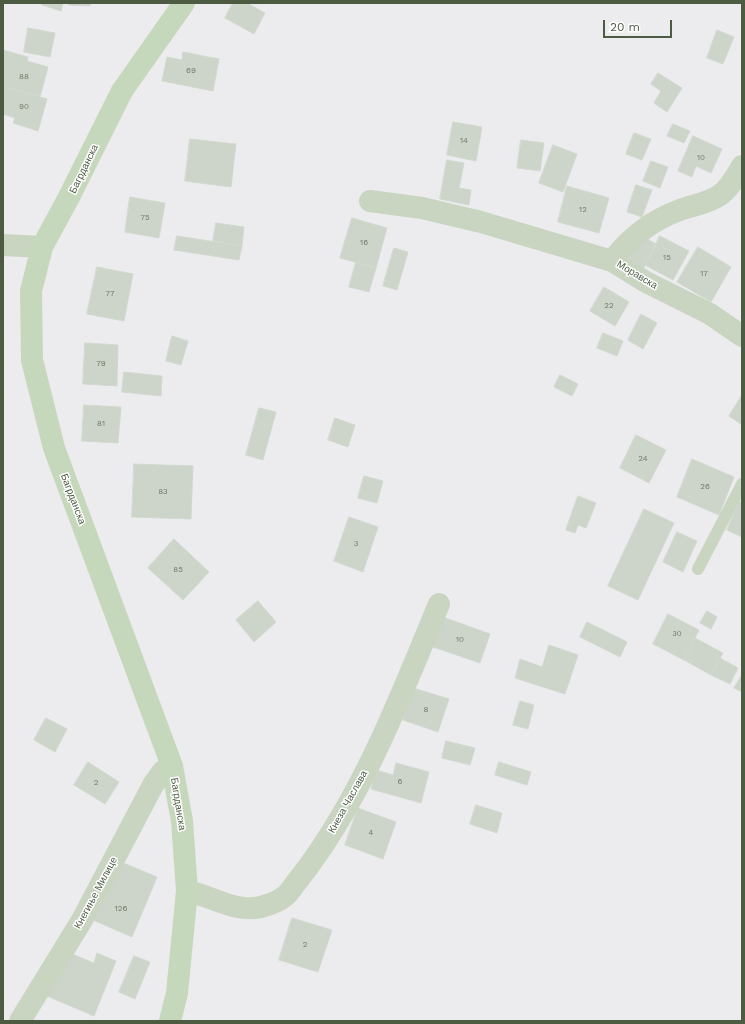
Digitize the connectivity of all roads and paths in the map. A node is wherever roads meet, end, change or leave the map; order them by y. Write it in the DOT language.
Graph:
graph roads {
  1 [pos="184,3"];
  2 [pos="742,166"];
  3 [pos="370,201"];
  4 [pos="3,245"];
  5 [pos="42,247"];
  6 [pos="612,260"];
  7 [pos="742,336"];
  8 [pos="742,484"];
  9 [pos="698,569"];
  10 [pos="439,604"];
  11 [pos="172,766"];
  12 [pos="187,892"];
  13 [pos="20,1021"];
  14 [pos="170,1021"];
  1 -- 5 [label="street, Багрданска"];
  2 -- 6 [label="street, Моравска"];
  3 -- 6 [label="street"];
  4 -- 5 [label="street"];
  5 -- 11 [label="street, Багрданска"];
  6 -- 7 [label="street, Моравска"];
  8 -- 9 [label="lane"];
  10 -- 12 [label="street, Кнеза Часлава"];
  11 -- 12 [label="street, Багрданска"];
  11 -- 13 [label="street, Кнегиње Милице"];
  12 -- 14 [label="street, Багрданска"];
}
